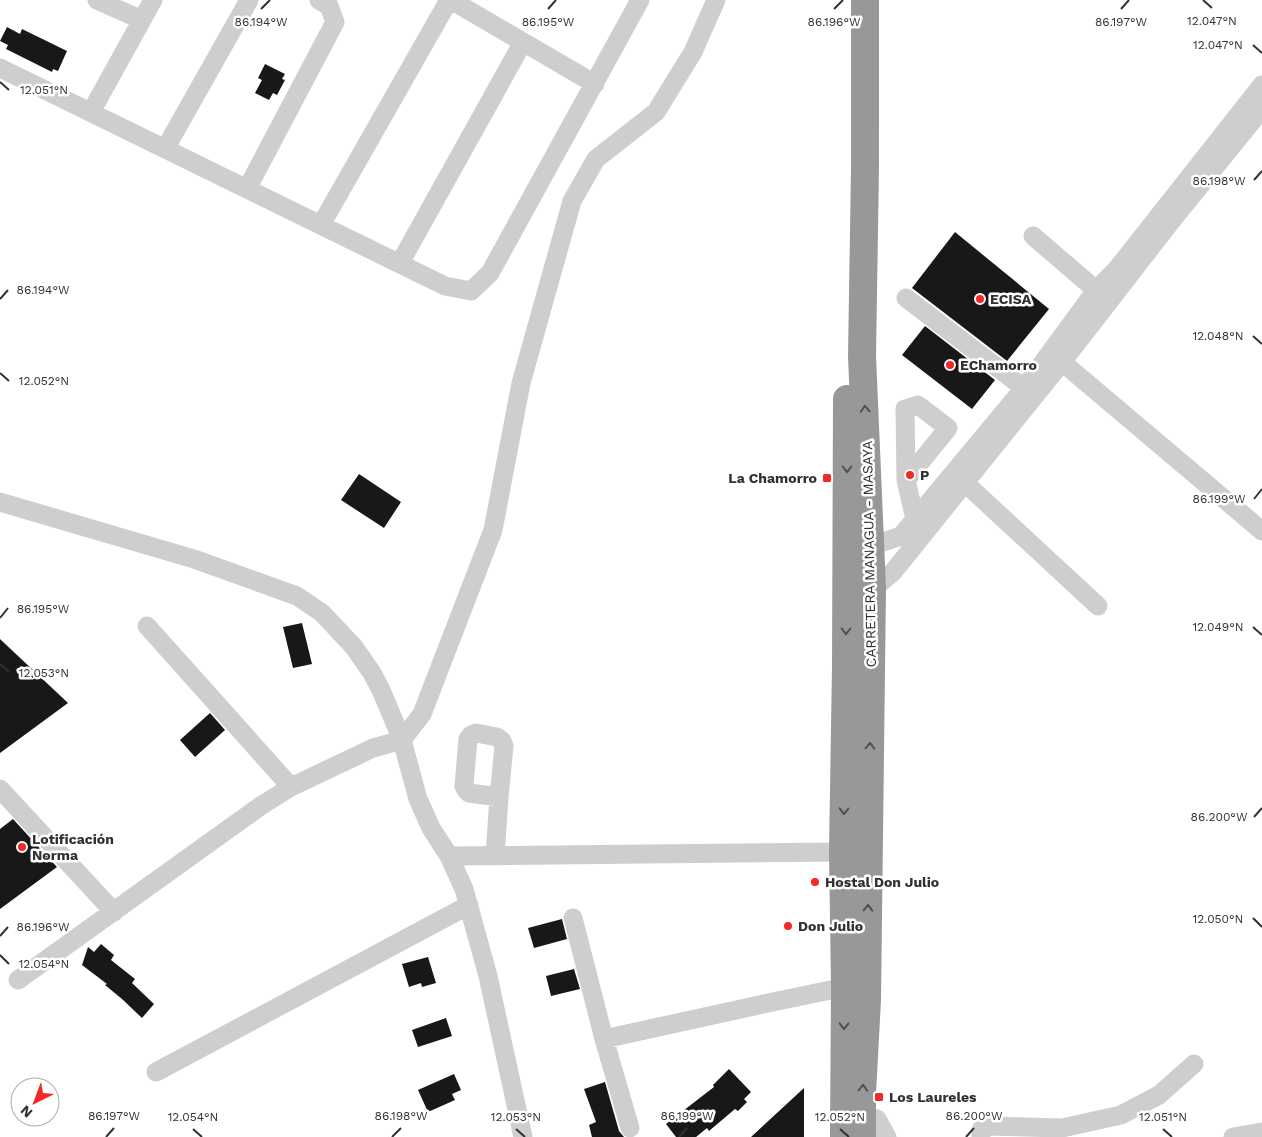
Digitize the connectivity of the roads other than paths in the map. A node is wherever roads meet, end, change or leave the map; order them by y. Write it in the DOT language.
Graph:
graph roads {
  1 [pos="97,0"];
  2 [pos="153,0"];
  3 [pos="249,0"];
  4 [pos="319,0"];
  5 [pos="450,0"];
  6 [pos="716,0"];
  7 [pos="849,0"];
  8 [pos="865,0"];
  9 [pos="634,2"];
  10 [pos="142,20"];
  11 [pos="523,42"];
  12 [pos="0,68"];
  13 [pos="595,84"];
  14 [pos="1262,85"];
  15 [pos="1262,109"];
  16 [pos="91,112"];
  17 [pos="165,149"];
  18 [pos="247,189"];
  19 [pos="321,225"];
  20 [pos="1033,236"];
  21 [pos="400,263"];
  22 [pos="1096,290"];
  23 [pos="906,298"];
  24 [pos="1062,362"];
  25 [pos="1024,388"];
  26 [pos="906,480"];
  27 [pos="964,482"];
  28 [pos="0,502"];
  29 [pos="915,519"];
  30 [pos="1262,530"];
  31 [pos="871,546"];
  32 [pos="872,588"];
  33 [pos="1098,606"];
  34 [pos="147,626"];
  35 [pos="402,740"];
  36 [pos="291,787"];
  37 [pos="0,789"];
  38 [pos="499,797"];
  39 [pos="844,852"];
  40 [pos="449,856"];
  41 [pos="495,856"];
  42 [pos="469,905"];
  43 [pos="114,912"];
  44 [pos="573,918"];
  45 [pos="18,980"];
  46 [pos="845,988"];
  47 [pos="604,1039"];
  48 [pos="1194,1064"];
  49 [pos="156,1072"];
  50 [pos="862,1126"];
  51 [pos="630,1128"];
  52 [pos="1062,1132"];
  53 [pos="1262,1132"];
  54 [pos="523,1137"];
  55 [pos="844,1137"];
  56 [pos="887,1137"];
  57 [pos="981,1137"];
  58 [pos="1233,1137"];
  1 -- 10 [label="street"];
  2 -- 10 [label="street"];
  3 -- 17 [label="street"];
  4 -- 18 [label="street"];
  5 -- 11 [label="street"];
  5 -- 19 [label="street"];
  6 -- 35 [label="street"];
  7 -- 39 [label="highway, CARRETERA MANAGUA - MASAYA, one-way"];
  31 -- 8 [label="highway, CARRETERA MANAGUA - MASAYA, one-way"];
  9 -- 13 [label="street"];
  10 -- 16 [label="street"];
  11 -- 13 [label="street"];
  11 -- 21 [label="street"];
  12 -- 16 [label="street"];
  13 -- 21 [label="street"];
  14 -- 22 [label="street"];
  15 -- 24 [label="street"];
  16 -- 17 [label="street"];
  17 -- 18 [label="street"];
  18 -- 19 [label="street"];
  19 -- 21 [label="street"];
  20 -- 22 [label="street"];
  22 -- 25 [label="street"];
  23 -- 25 [label="street"];
  24 -- 27 [label="street"];
  24 -- 30 [label="street"];
  25 -- 29 [label="street"];
  26 -- 29 [label="street"];
  27 -- 32 [label="street"];
  27 -- 33 [label="street"];
  28 -- 35 [label="street"];
  29 -- 31 [label="street"];
  31 -- 32 [label="highway, CARRETERA MANAGUA - MASAYA"];
  50 -- 32 [label="highway, CARRETERA MANAGUA - MASAYA, one-way"];
  34 -- 36 [label="street"];
  35 -- 36 [label="street"];
  35 -- 40 [label="street"];
  36 -- 43 [label="street"];
  37 -- 43 [label="street"];
  38 -- 41 [label="street"];
  39 -- 41 [label="street"];
  39 -- 46 [label="highway, CARRETERA MANAGUA - MASAYA"];
  40 -- 41 [label="street"];
  40 -- 42 [label="street"];
  42 -- 49 [label="street"];
  42 -- 54 [label="street"];
  43 -- 45 [label="street"];
  44 -- 47 [label="street"];
  46 -- 47 [label="street"];
  46 -- 55 [label="highway, CARRETERA MANAGUA - MASAYA, one-way"];
  47 -- 51 [label="street"];
  48 -- 52 [label="street"];
  50 -- 56 [label="street"];
  52 -- 57 [label="street"];
  53 -- 58 [label="street"];
}
